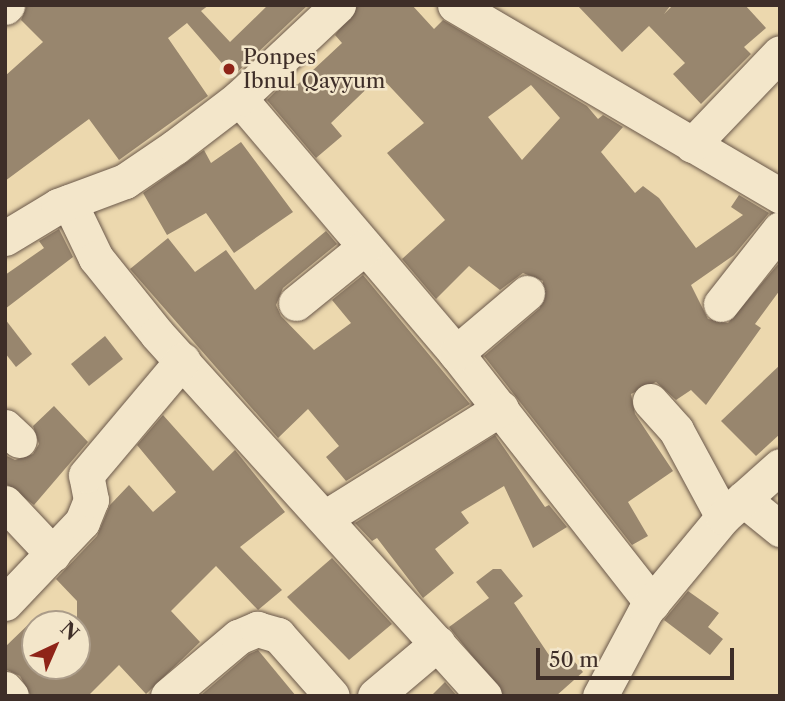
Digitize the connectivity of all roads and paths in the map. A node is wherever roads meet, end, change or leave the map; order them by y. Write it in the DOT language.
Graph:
graph roads {
  1 [pos="338,5"];
  2 [pos="455,5"];
  3 [pos="780,53"];
  4 [pos="239,98"];
  5 [pos="692,145"];
  6 [pos="780,196"];
  7 [pos="69,202"];
  8 [pos="780,229"];
  9 [pos="5,238"];
  10 [pos="365,247"];
  11 [pos="527,293"];
  12 [pos="296,303"];
  13 [pos="721,304"];
  14 [pos="456,353"];
  15 [pos="183,360"];
  16 [pos="650,401"];
  17 [pos="501,408"];
  18 [pos="780,466"];
  19 [pos="5,503"];
  20 [pos="733,508"];
  21 [pos="326,517"];
  22 [pos="780,529"];
  23 [pos="53,554"];
  24 [pos="5,603"];
  25 [pos="652,603"];
  26 [pos="438,643"];
  27 [pos="5,689"];
  28 [pos="11,696"];
  29 [pos="168,696"];
  30 [pos="332,696"];
  31 [pos="375,696"];
  32 [pos="484,696"];
  33 [pos="600,696"];
  1 -- 4 [label="street"];
  2 -- 5 [label="street"];
  3 -- 5 [label="street"];
  4 -- 7 [label="street"];
  4 -- 10 [label="street"];
  5 -- 6 [label="street"];
  7 -- 9 [label="street"];
  7 -- 15 [label="street"];
  8 -- 13 [label="street"];
  10 -- 12 [label="street"];
  10 -- 14 [label="street"];
  11 -- 14 [label="street"];
  14 -- 17 [label="street"];
  15 -- 21 [label="street"];
  15 -- 23 [label="street"];
  16 -- 20 [label="street"];
  17 -- 21 [label="street"];
  17 -- 25 [label="street"];
  18 -- 20 [label="street"];
  19 -- 23 [label="street"];
  20 -- 22 [label="street"];
  20 -- 25 [label="street"];
  21 -- 26 [label="street"];
  23 -- 24 [label="street"];
  25 -- 33 [label="street"];
  26 -- 31 [label="street"];
  26 -- 32 [label="street"];
  27 -- 28 [label="street"];
  29 -- 30 [label="street"];
}
